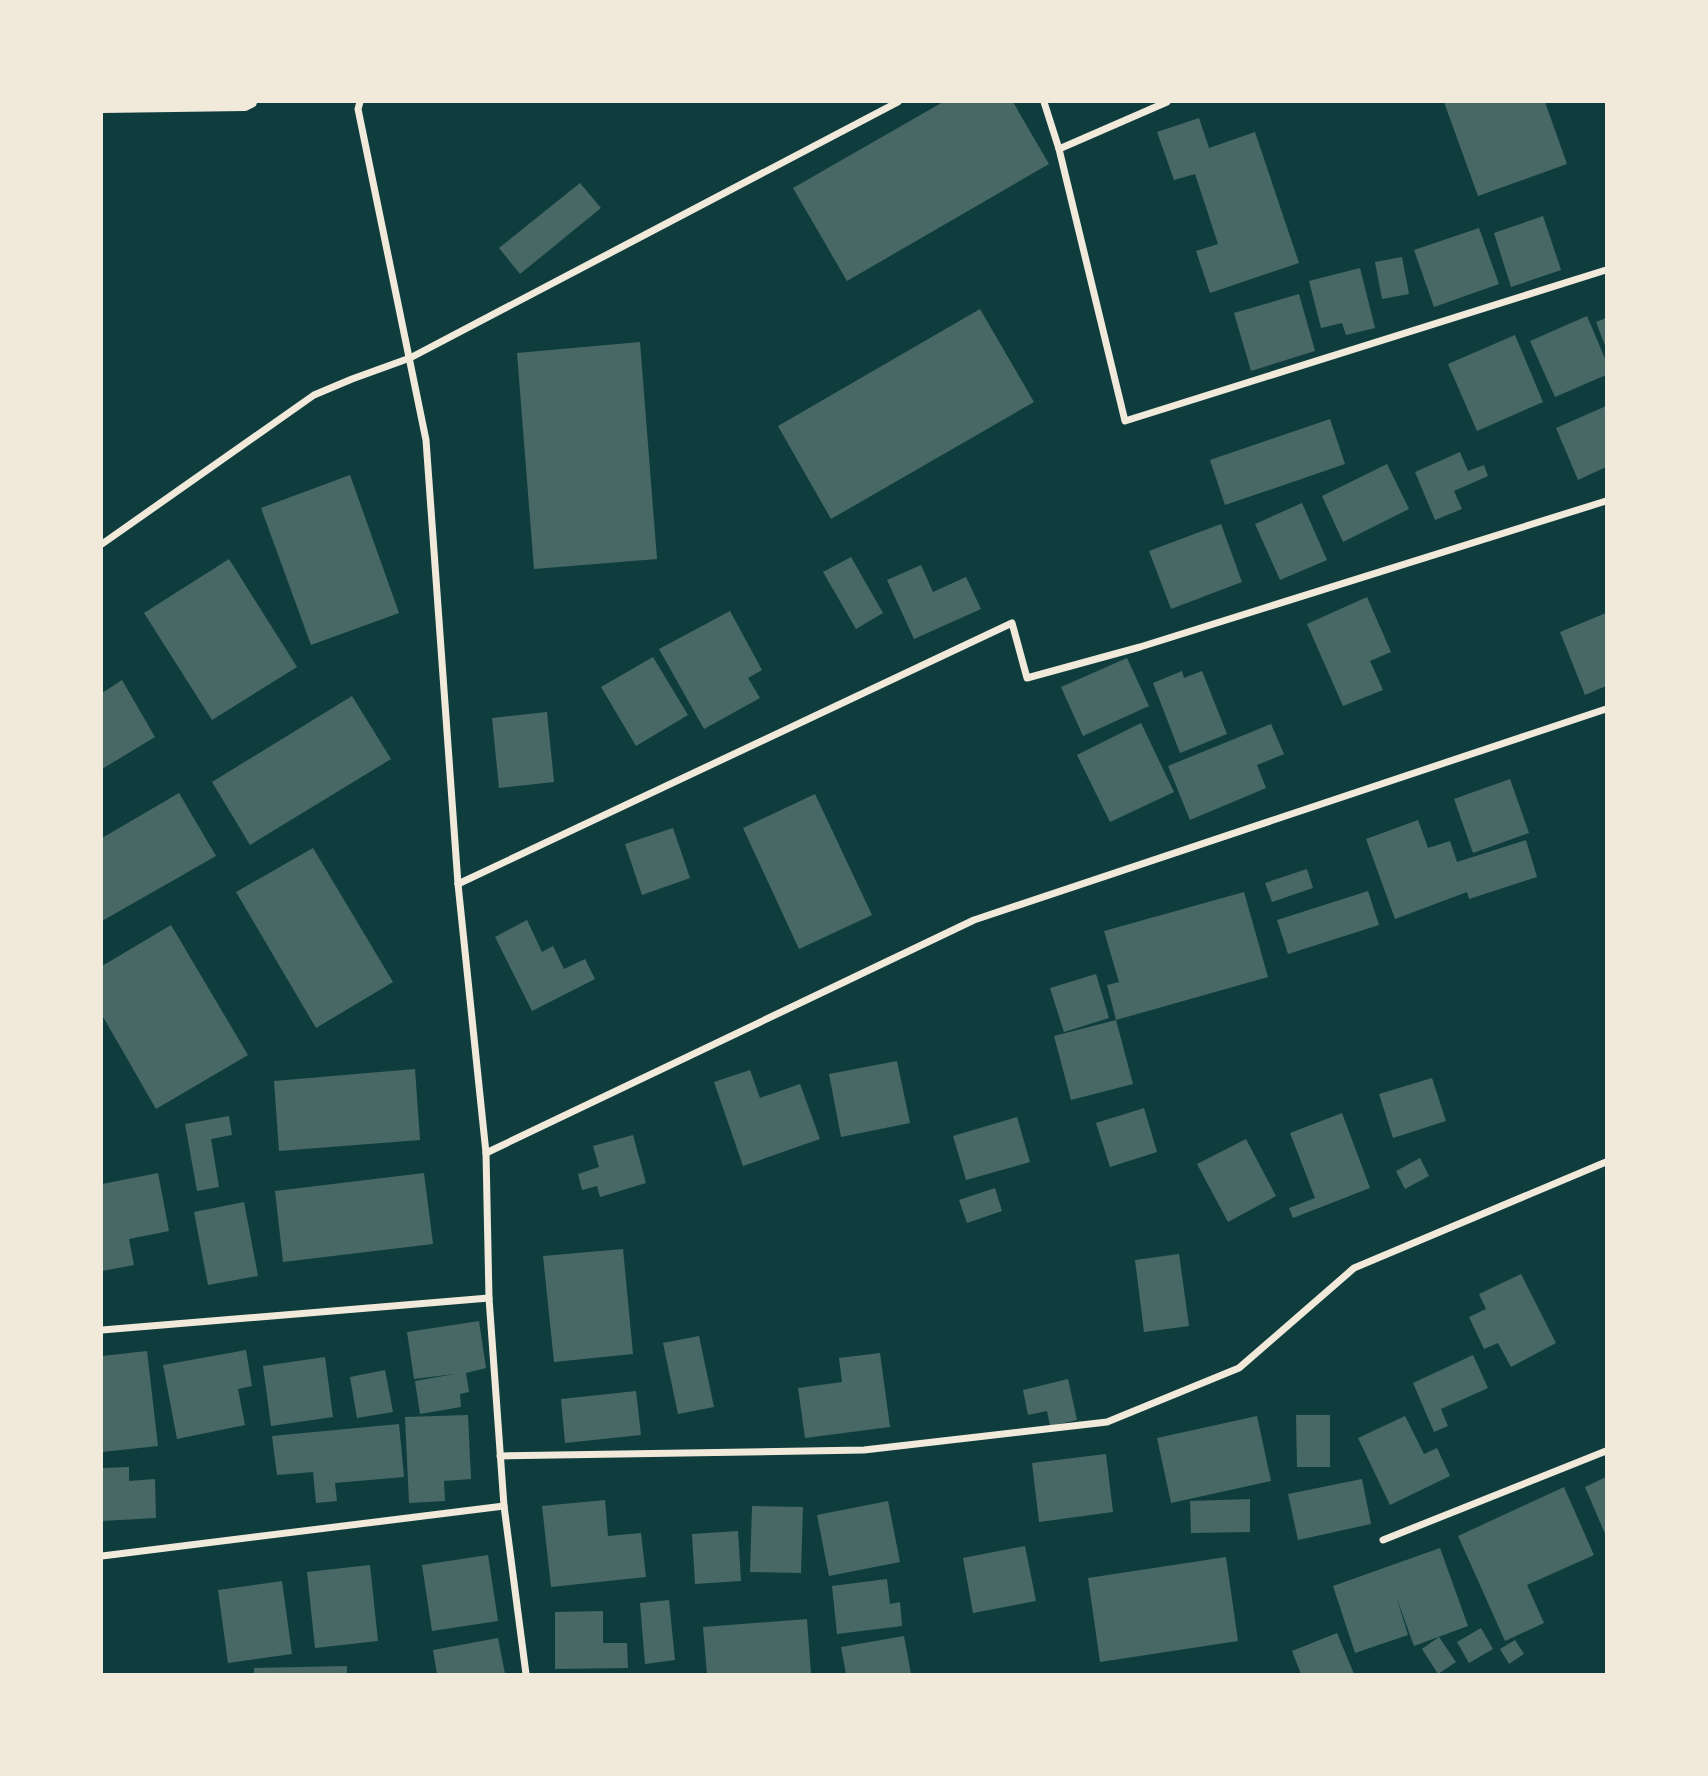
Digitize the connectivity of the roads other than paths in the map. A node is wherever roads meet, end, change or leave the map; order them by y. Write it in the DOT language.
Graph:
graph roads {
  1 [pos="251,102"];
  2 [pos="360,102"];
  3 [pos="898,102"];
  4 [pos="1044,102"];
  5 [pos="1167,102"];
  6 [pos="102,107"];
  7 [pos="1059,149"];
  8 [pos="1606,270"];
  9 [pos="410,358"];
  10 [pos="1606,501"];
  11 [pos="102,544"];
  12 [pos="1606,709"];
  13 [pos="458,884"];
  14 [pos="486,1153"];
  15 [pos="1606,1162"];
  16 [pos="489,1298"];
  17 [pos="102,1330"];
  18 [pos="1606,1451"];
  19 [pos="500,1456"];
  20 [pos="504,1506"];
  21 [pos="1383,1540"];
  22 [pos="102,1556"];
  23 [pos="526,1675"];
  1 -- 6 [label="street"];
  2 -- 9 [label="street"];
  3 -- 9 [label="street"];
  4 -- 7 [label="street"];
  5 -- 7 [label="street"];
  7 -- 8 [label="street"];
  9 -- 11 [label="street"];
  9 -- 13 [label="street"];
  10 -- 13 [label="street"];
  12 -- 14 [label="street"];
  13 -- 14 [label="street"];
  14 -- 16 [label="street"];
  15 -- 19 [label="street"];
  16 -- 17 [label="street"];
  16 -- 19 [label="street"];
  18 -- 21 [label="street"];
  19 -- 20 [label="street"];
  20 -- 22 [label="street"];
  20 -- 23 [label="street"];
}
